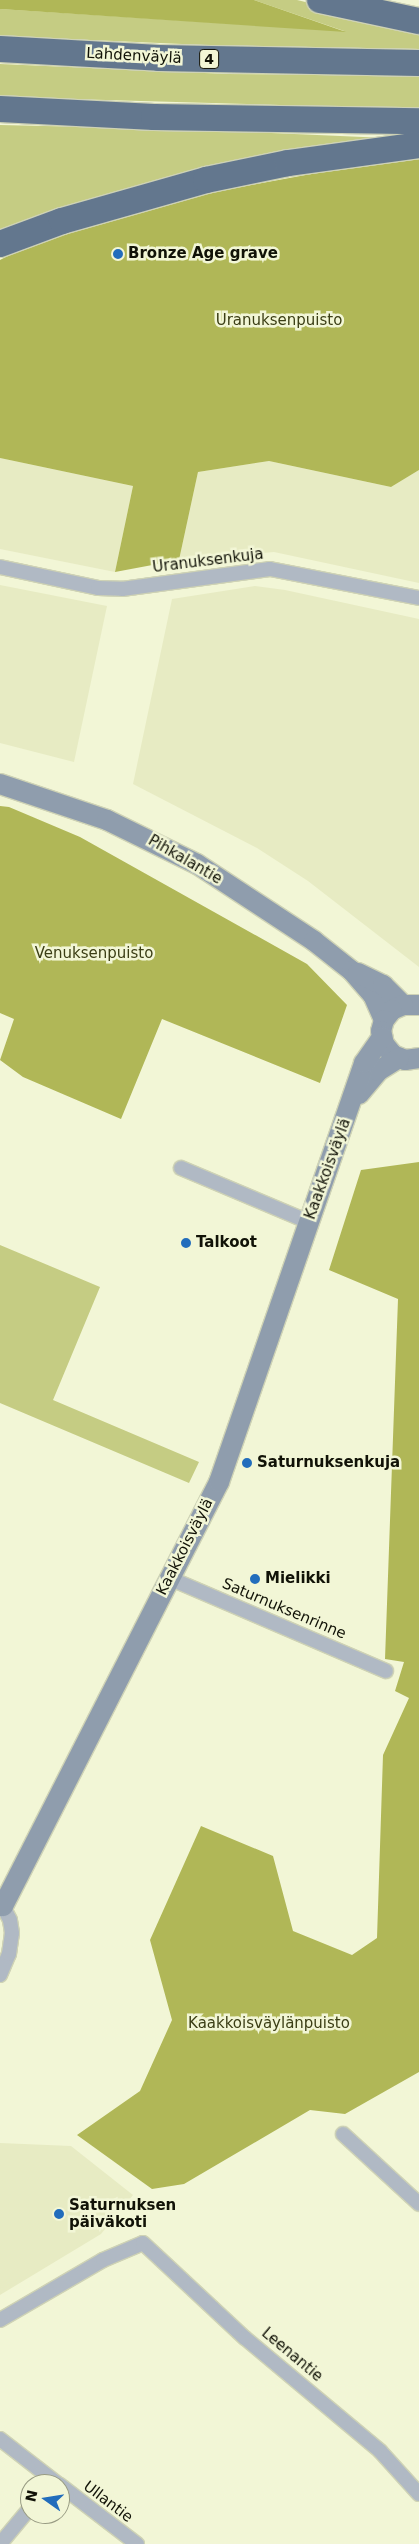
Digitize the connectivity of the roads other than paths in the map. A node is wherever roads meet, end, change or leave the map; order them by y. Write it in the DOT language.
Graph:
graph roads {
  1 [pos="320,0"];
  2 [pos="419,21"];
  3 [pos="0,49"];
  4 [pos="419,63"];
  5 [pos="0,109"];
  6 [pos="419,121"];
  7 [pos="419,145"];
  8 [pos="0,244"];
  9 [pos="0,567"];
  10 [pos="419,598"];
  11 [pos="0,784"];
  12 [pos="352,971"];
  13 [pos="414,1005"];
  14 [pos="383,1028"];
  15 [pos="413,1060"];
  16 [pos="353,1102"];
  17 [pos="181,1168"];
  18 [pos="309,1222"];
  19 [pos="169,1578"];
  20 [pos="386,1671"];
  21 [pos="1,1906"];
  22 [pos="0,1975"];
  23 [pos="343,2134"];
  24 [pos="419,2204"];
  25 [pos="0,2320"];
  26 [pos="0,2439"];
  27 [pos="44,2474"];
  28 [pos="70,2494"];
  29 [pos="419,2494"];
  30 [pos="20,2520"];
  31 [pos="0,2544"];
  32 [pos="137,2544"];
  1 -- 2 [label="highway"];
  3 -- 4 [label="highway, Lahdenväylä / 4"];
  5 -- 6 [label="highway"];
  7 -- 8 [label="highway"];
  9 -- 10 [label="street, Uranuksenkuja"];
  11 -- 12 [label="street, Pihkalantie"];
  12 -- 13 [label="street, Pihkalantie"];
  12 -- 14 [label="street, Pihkalantie"];
  13 -- 14 [label="street, Kaakkoisväylä"];
  14 -- 15 [label="street, Pihkalantie"];
  14 -- 16 [label="street, Kaakkoisväylä"];
  15 -- 16 [label="street, Kaakkoisväylä"];
  16 -- 18 [label="street, Kaakkoisväylä"];
  17 -- 18 [label="street"];
  18 -- 19 [label="street, Kaakkoisväylä"];
  19 -- 20 [label="street, Saturnuksenrinne"];
  19 -- 21 [label="street, Kaakkoisväylä"];
  21 -- 22 [label="street, Kaakkoisväylä"];
  23 -- 24 [label="street"];
  25 -- 29 [label="street, Leenantie"];
  26 -- 27 [label="street, Ullantie"];
  28 -- 32 [label="street, Ullantie"];
  30 -- 31 [label="street"];
}
